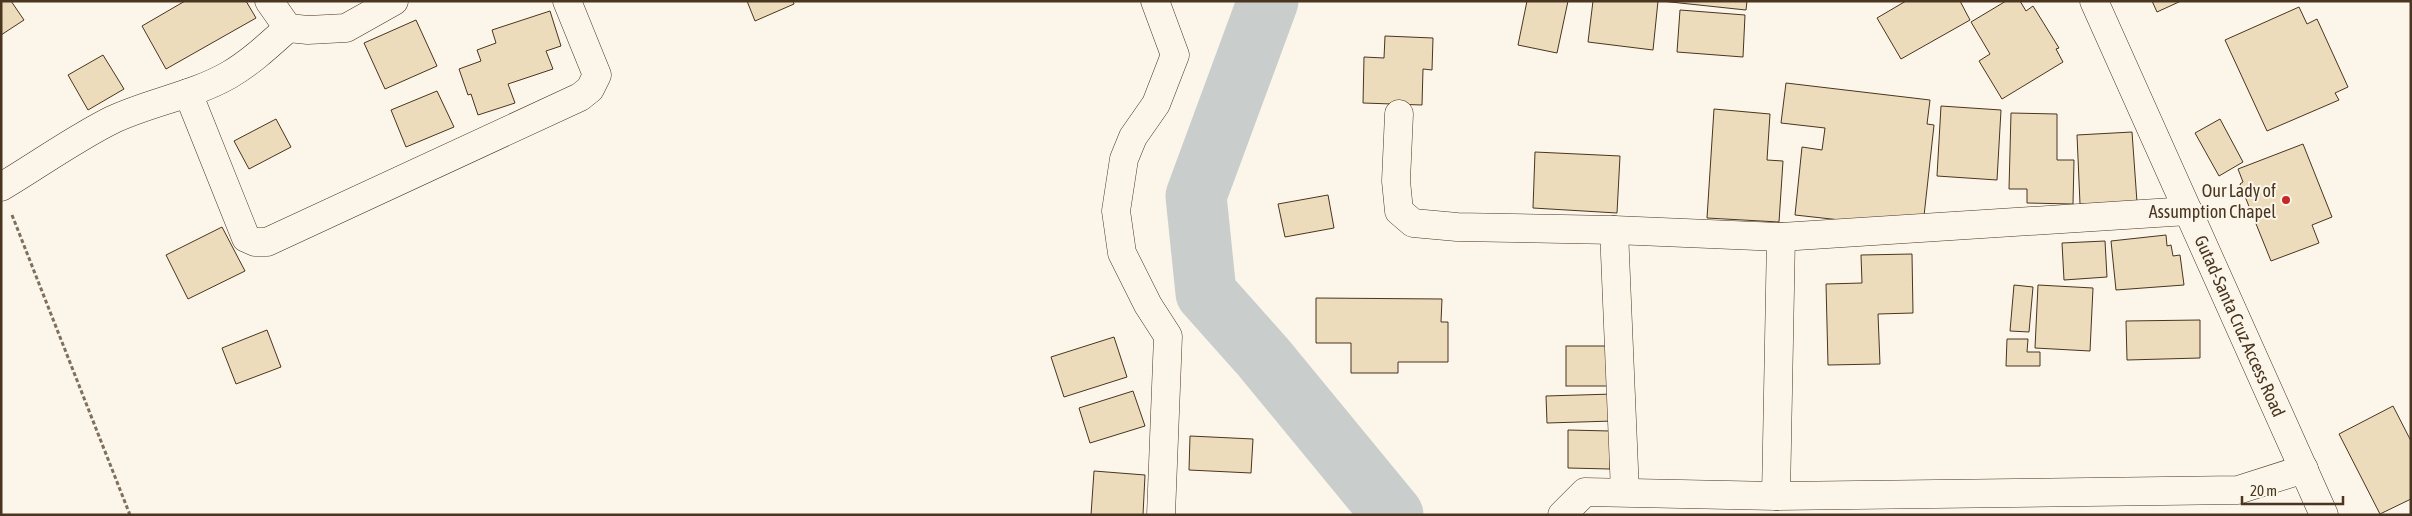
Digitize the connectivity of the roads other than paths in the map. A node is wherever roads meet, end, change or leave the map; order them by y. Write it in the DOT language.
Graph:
graph roads {
  1 [pos="270,1"];
  2 [pos="394,1"];
  3 [pos="567,1"];
  4 [pos="1155,1"];
  5 [pos="2094,1"];
  6 [pos="288,28"];
  7 [pos="188,93"];
  8 [pos="1399,114"];
  9 [pos="5,197"];
  10 [pos="2188,211"];
  11 [pos="1614,230"];
  12 [pos="1780,237"];
  13 [pos="2304,469"];
  14 [pos="1625,492"];
  15 [pos="1776,496"];
  16 [pos="1161,515"];
  17 [pos="1562,515"];
  18 [pos="2324,515"];
  1 -- 6 [label="street"];
  2 -- 6 [label="street"];
  3 -- 7 [label="street"];
  4 -- 16 [label="street"];
  5 -- 10 [label="street, Gutad-Santa Cruz Access Road"];
  6 -- 7 [label="street"];
  7 -- 9 [label="street"];
  8 -- 11 [label="street"];
  10 -- 12 [label="street"];
  10 -- 13 [label="street, Gutad-Santa Cruz Access Road"];
  11 -- 12 [label="street"];
  11 -- 14 [label="street"];
  12 -- 15 [label="street"];
  13 -- 15 [label="street"];
  13 -- 18 [label="street, Gutad-Santa Cruz Access Road"];
  14 -- 15 [label="street"];
  14 -- 17 [label="street"];
}
